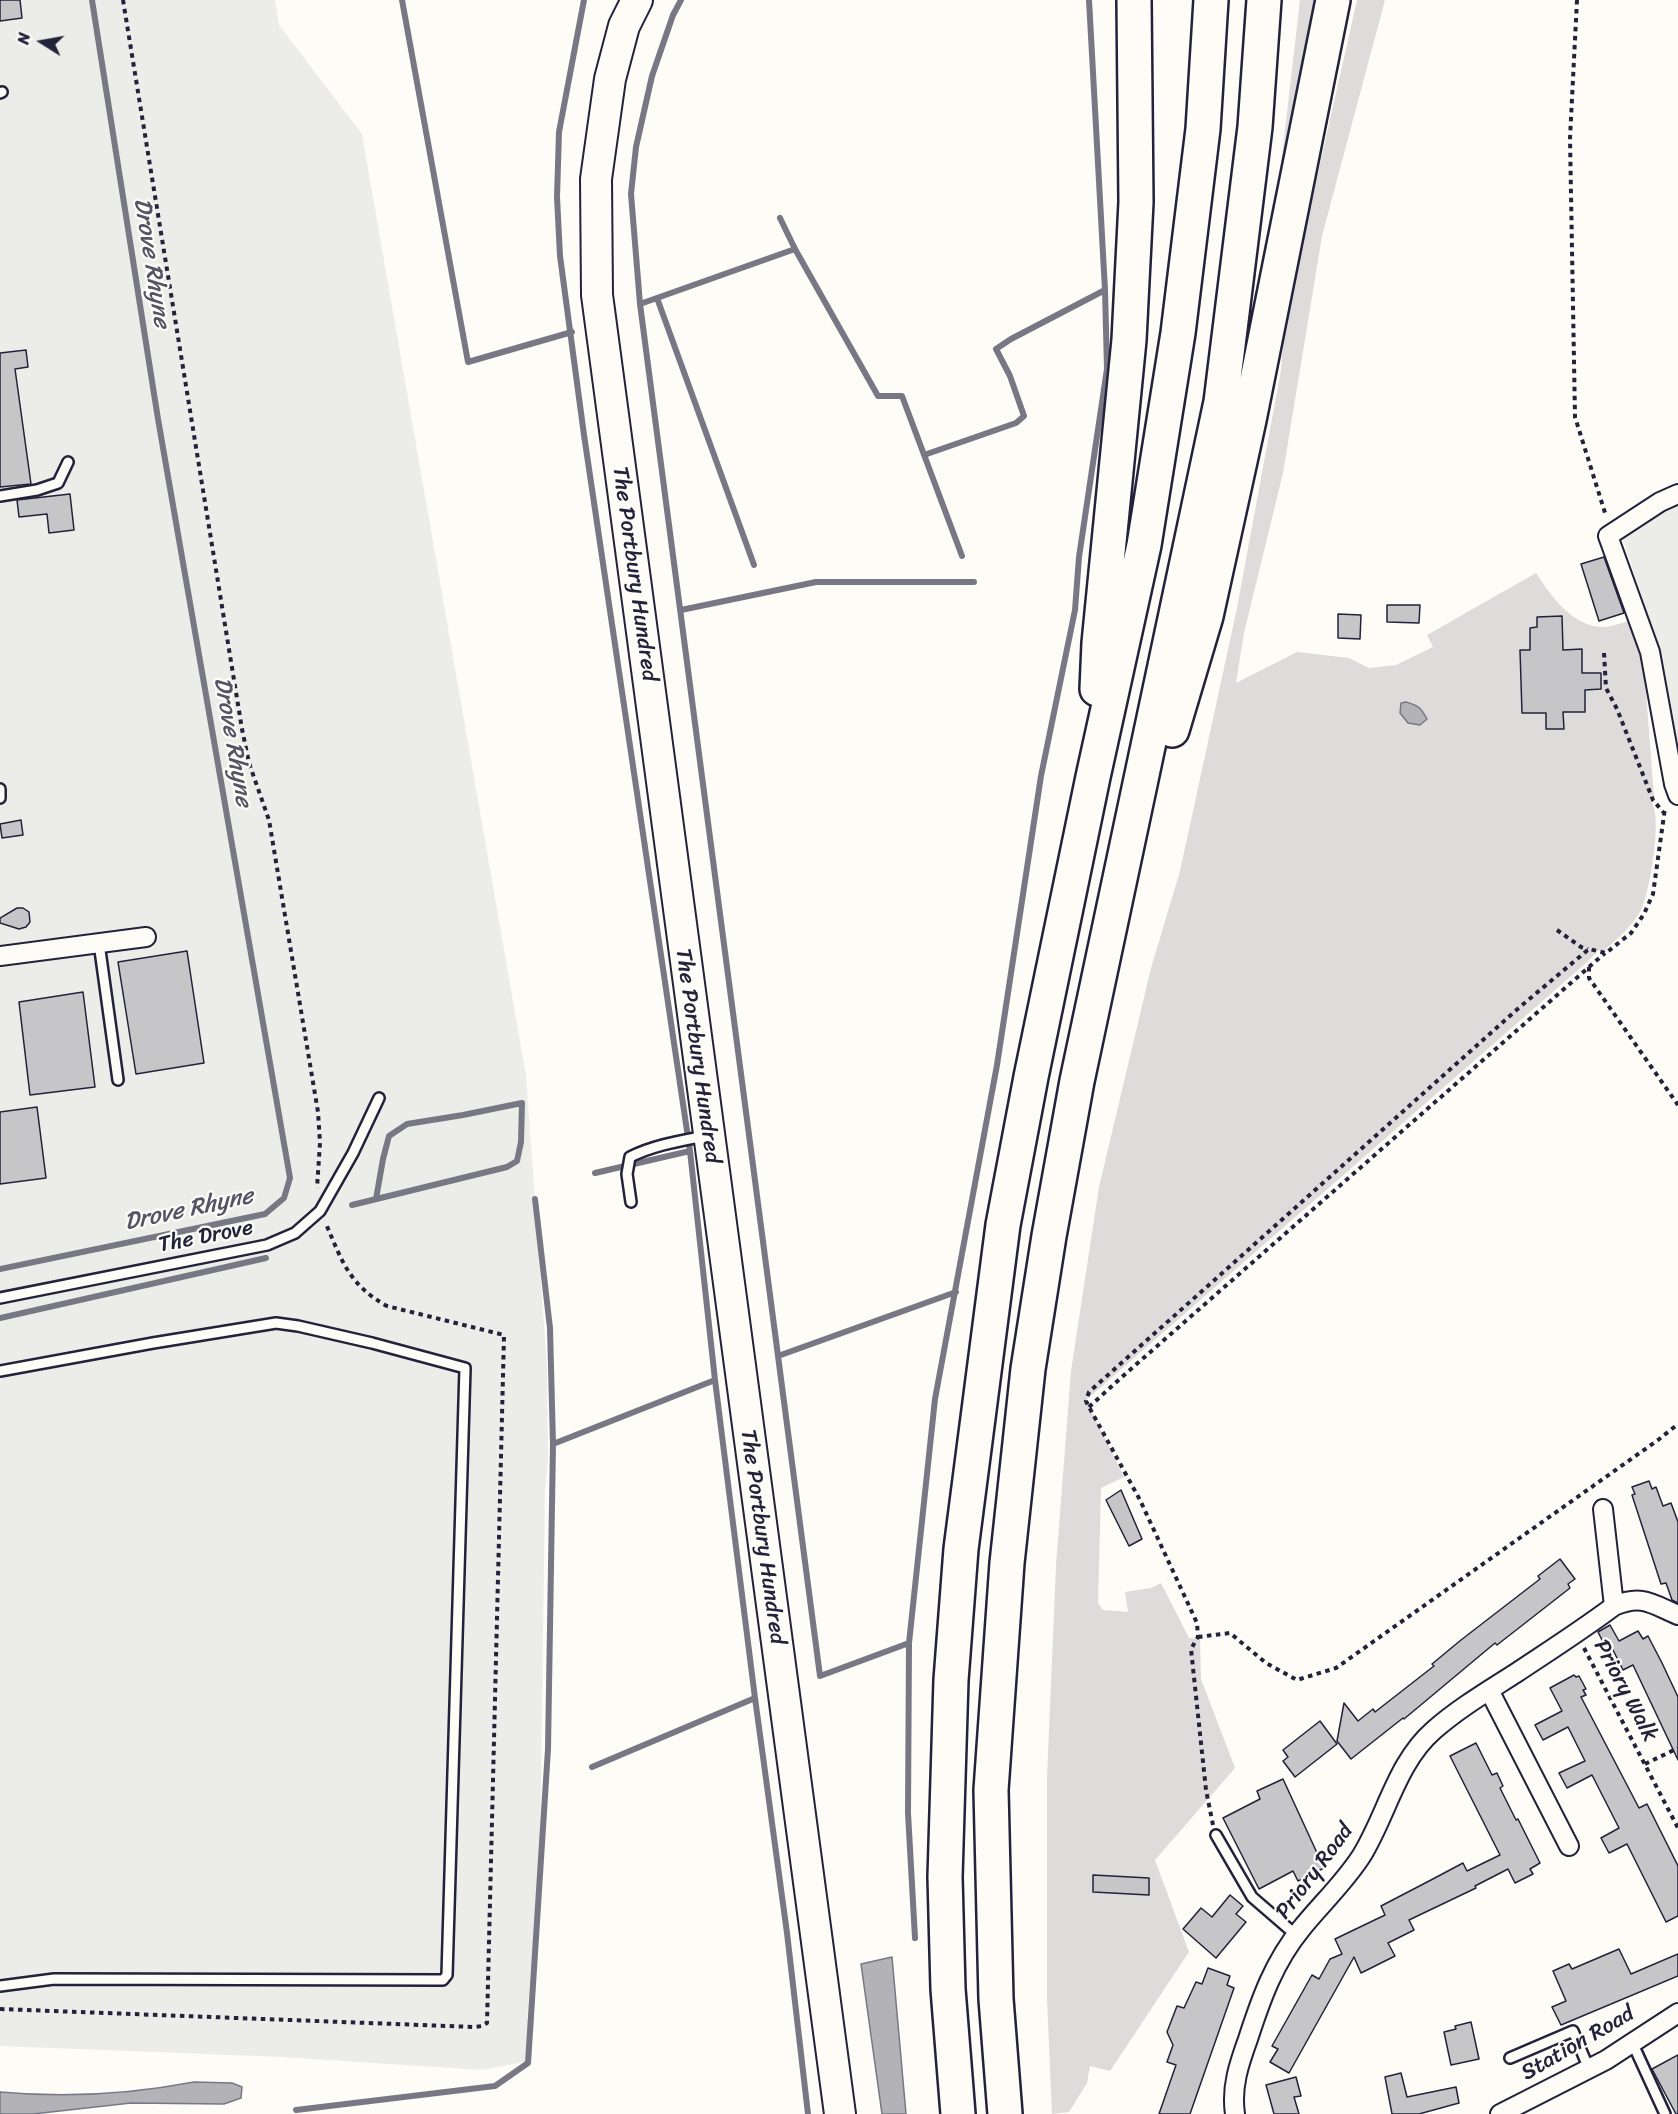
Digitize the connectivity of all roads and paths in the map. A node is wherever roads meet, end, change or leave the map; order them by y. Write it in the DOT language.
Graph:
graph roads {
  1 [pos="123,0"];
  2 [pos="637,0"];
  3 [pos="1134,0"];
  4 [pos="1211,0"];
  5 [pos="1264,0"];
  6 [pos="1333,0"];
  7 [pos="1577,0"];
  8 [pos="68,462"];
  9 [pos="1678,494"];
  10 [pos="0,496"];
  11 [pos="1611,534"];
  12 [pos="1604,653"];
  13 [pos="1678,765"];
  14 [pos="1093,777"];
  15 [pos="0,789"];
  16 [pos="1676,790"];
  17 [pos="0,798"];
  18 [pos="1664,813"];
  19 [pos="1557,930"];
  20 [pos="146,937"];
  21 [pos="99,943"];
  22 [pos="1589,949"];
  23 [pos="1106,950"];
  24 [pos="1606,953"];
  25 [pos="0,956"];
  26 [pos="1589,966"];
  27 [pos="118,1080"];
  28 [pos="379,1098"];
  29 [pos="1678,1105"];
  30 [pos="708,1136"];
  31 [pos="631,1202"];
  32 [pos="320,1211"];
  33 [pos="0,1298"];
  34 [pos="0,1371"];
  35 [pos="1089,1407"];
  36 [pos="1678,1424"];
  37 [pos="1603,1509"];
  38 [pos="1614,1606"];
  39 [pos="1678,1615"];
  40 [pos="1576,1634"];
  41 [pos="1198,1637"];
  42 [pos="1489,1690"];
  43 [pos="1678,1748"];
  44 [pos="1645,1764"];
  45 [pos="1678,1828"];
  46 [pos="1216,1836"];
  47 [pos="1569,1846"];
  48 [pos="1296,1935"];
  49 [pos="0,1986"];
  50 [pos="0,2009"];
  51 [pos="1678,2013"];
  52 [pos="1632,2042"];
  53 [pos="1510,2058"];
  54 [pos="1589,2069"];
  55 [pos="1512,2108"];
  56 [pos="840,2114"];
  57 [pos="958,2114"];
  58 [pos="1005,2114"];
  59 [pos="1235,2114"];
  60 [pos="1665,2114"];
  1 -- 32 [label="path"];
  2 -- 30 [label="main road, The Portbury Hundred"];
  3 -- 14 [label="highway"];
  4 -- 14 [label="highway"];
  5 -- 23 [label="highway"];
  6 -- 23 [label="highway"];
  7 -- 11 [label="path"];
  8 -- 10 [label="lane"];
  9 -- 11 [label="street"];
  11 -- 16 [label="street"];
  12 -- 18 [label="path"];
  13 -- 16 [label="lane"];
  14 -- 57 [label="highway"];
  15 -- 17 [label="lane"];
  16 -- 18 [label="path"];
  18 -- 24 [label="path"];
  19 -- 22 [label="path"];
  20 -- 21 [label="street"];
  21 -- 25 [label="street"];
  21 -- 27 [label="lane"];
  22 -- 24 [label="path"];
  22 -- 35 [label="path"];
  23 -- 58 [label="highway"];
  24 -- 26 [label="path"];
  26 -- 29 [label="path"];
  26 -- 35 [label="path"];
  28 -- 32 [label="lane, The Drove"];
  30 -- 31 [label="lane"];
  30 -- 56 [label="main road, The Portbury Hundred"];
  32 -- 33 [label="lane, The Drove"];
  32 -- 50 [label="path"];
  34 -- 49 [label="lane"];
  35 -- 41 [label="path"];
  36 -- 41 [label="path"];
  37 -- 38 [label="street"];
  38 -- 39 [label="street, Priory Road"];
  38 -- 40 [label="street, Priory Road"];
  40 -- 42 [label="street, Priory Road"];
  40 -- 44 [label="path, Priory Walk"];
  41 -- 46 [label="path"];
  42 -- 47 [label="street"];
  42 -- 48 [label="street, Priory Road"];
  43 -- 44 [label="path"];
  44 -- 45 [label="path, Priory Walk"];
  46 -- 48 [label="lane"];
  48 -- 59 [label="street, Priory Road"];
  51 -- 52 [label="street, Station Road"];
  52 -- 54 [label="street, Station Road"];
  52 -- 60 [label="lane"];
  53 -- 54 [label="lane"];
  54 -- 55 [label="street, Station Road"];
}
